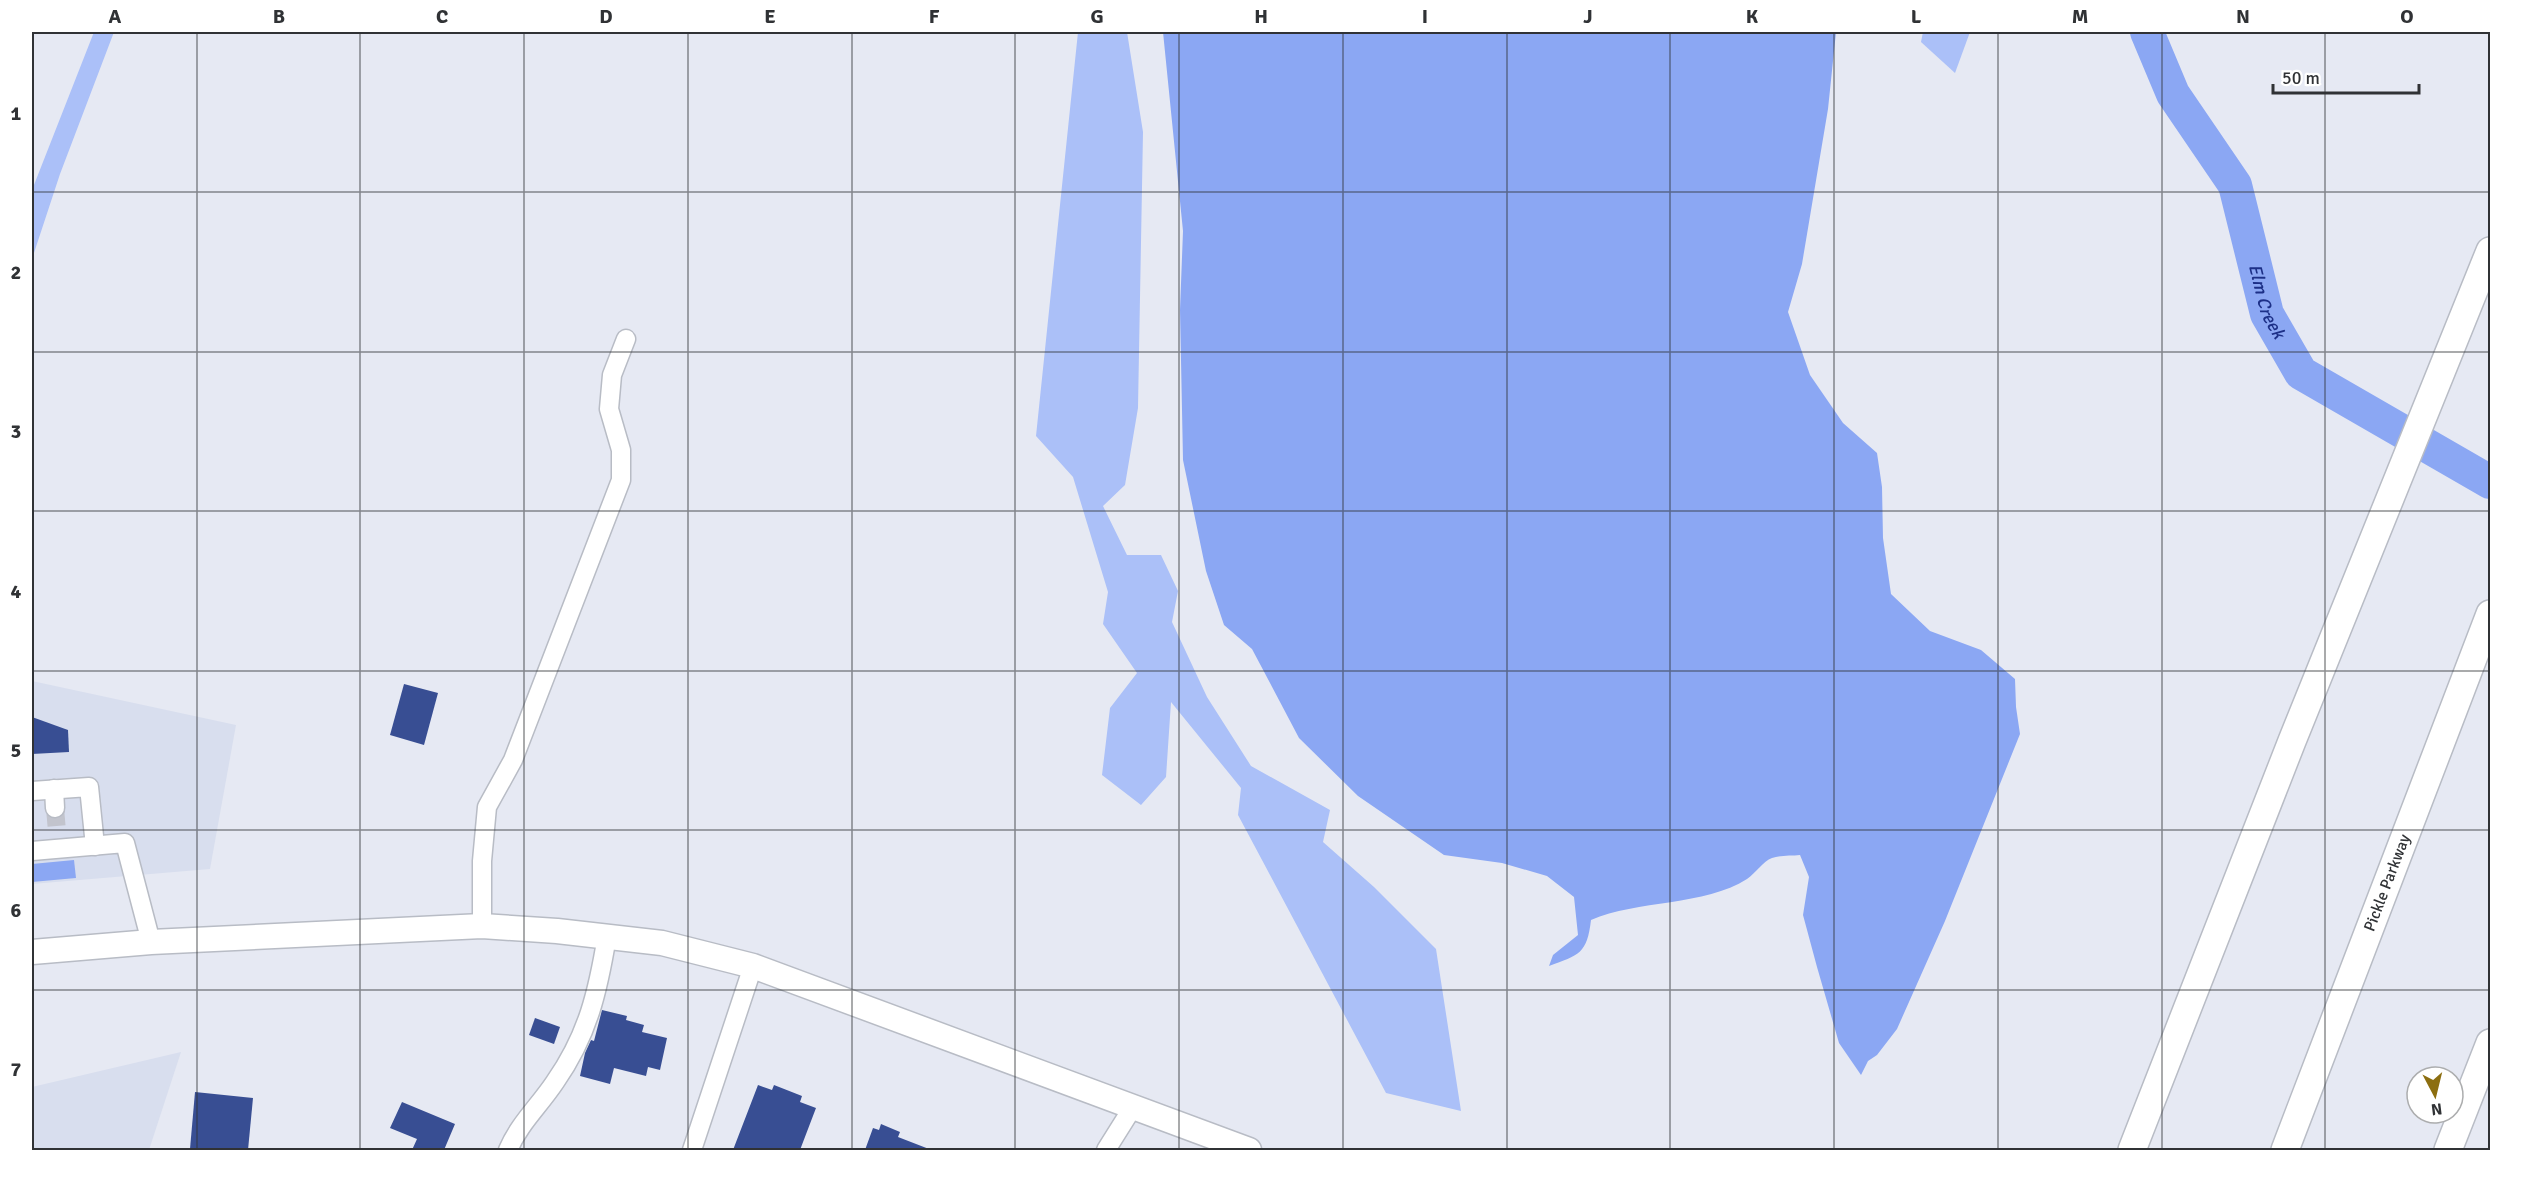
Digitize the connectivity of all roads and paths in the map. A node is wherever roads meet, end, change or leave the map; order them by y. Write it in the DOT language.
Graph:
graph roads {
  1 [pos="2490,251"];
  2 [pos="626,339"];
  3 [pos="2486,626"];
  4 [pos="54,789"];
  5 [pos="32,791"];
  6 [pos="55,808"];
  7 [pos="95,846"];
  8 [pos="32,851"];
  9 [pos="482,926"];
  10 [pos="607,936"];
  11 [pos="151,942"];
  12 [pos="32,952"];
  13 [pos="753,966"];
  14 [pos="2490,1043"];
  15 [pos="1133,1107"];
  16 [pos="697,1146"];
  17 [pos="508,1150"];
  18 [pos="1106,1150"];
  19 [pos="1249,1150"];
  20 [pos="2132,1150"];
  21 [pos="2285,1150"];
  22 [pos="2448,1150"];
  1 -- 20 [label="highway"];
  2 -- 9 [label="lane"];
  3 -- 21 [label="highway, Pickle Parkway"];
  4 -- 5 [label="lane"];
  4 -- 6 [label="lane"];
  4 -- 7 [label="lane"];
  7 -- 8 [label="lane"];
  7 -- 11 [label="lane"];
  9 -- 10 [label="main road"];
  9 -- 11 [label="main road"];
  10 -- 13 [label="main road"];
  10 -- 17 [label="lane"];
  11 -- 12 [label="main road"];
  13 -- 15 [label="main road"];
  13 -- 16 [label="lane"];
  14 -- 22 [label="highway"];
  15 -- 18 [label="lane"];
  15 -- 19 [label="main road"];
}
